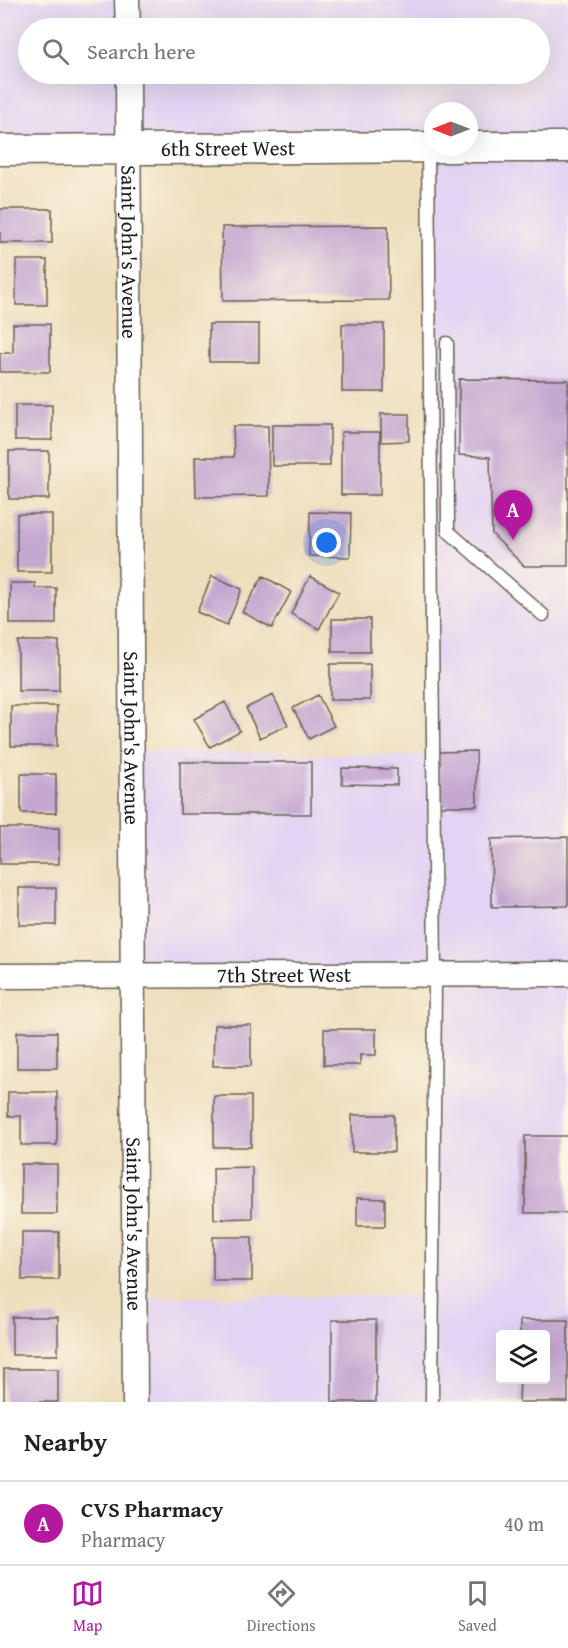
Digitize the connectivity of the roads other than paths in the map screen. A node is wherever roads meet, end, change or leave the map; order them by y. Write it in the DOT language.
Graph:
graph roads {
  1 [pos="127,0"];
  2 [pos="128,18"];
  3 [pos="128,84"];
  4 [pos="424,147"];
  5 [pos="478,147"];
  6 [pos="568,147"];
  7 [pos="129,149"];
  8 [pos="0,150"];
  9 [pos="442,156"];
  10 [pos="447,343"];
  11 [pos="543,615"];
  12 [pos="568,974"];
  13 [pos="0,976"];
  14 [pos="134,976"];
  15 [pos="435,976"];
  16 [pos="135,1402"];
  17 [pos="432,1402"];
  1 -- 2 [label="street"];
  3 -- 7 [label="street, Saint John's Avenue"];
  4 -- 7 [label="street, 6th Street West"];
  5 -- 6 [label="street"];
  7 -- 8 [label="street, 6th Street West"];
  7 -- 14 [label="street, Saint John's Avenue"];
  9 -- 15 [label="lane"];
  10 -- 11 [label="lane"];
  12 -- 15 [label="street, 7th Street West"];
  13 -- 14 [label="street, 7th Street West"];
  14 -- 15 [label="street, 7th Street West"];
  14 -- 16 [label="street, Saint John's Avenue"];
  15 -- 17 [label="lane"];
}
